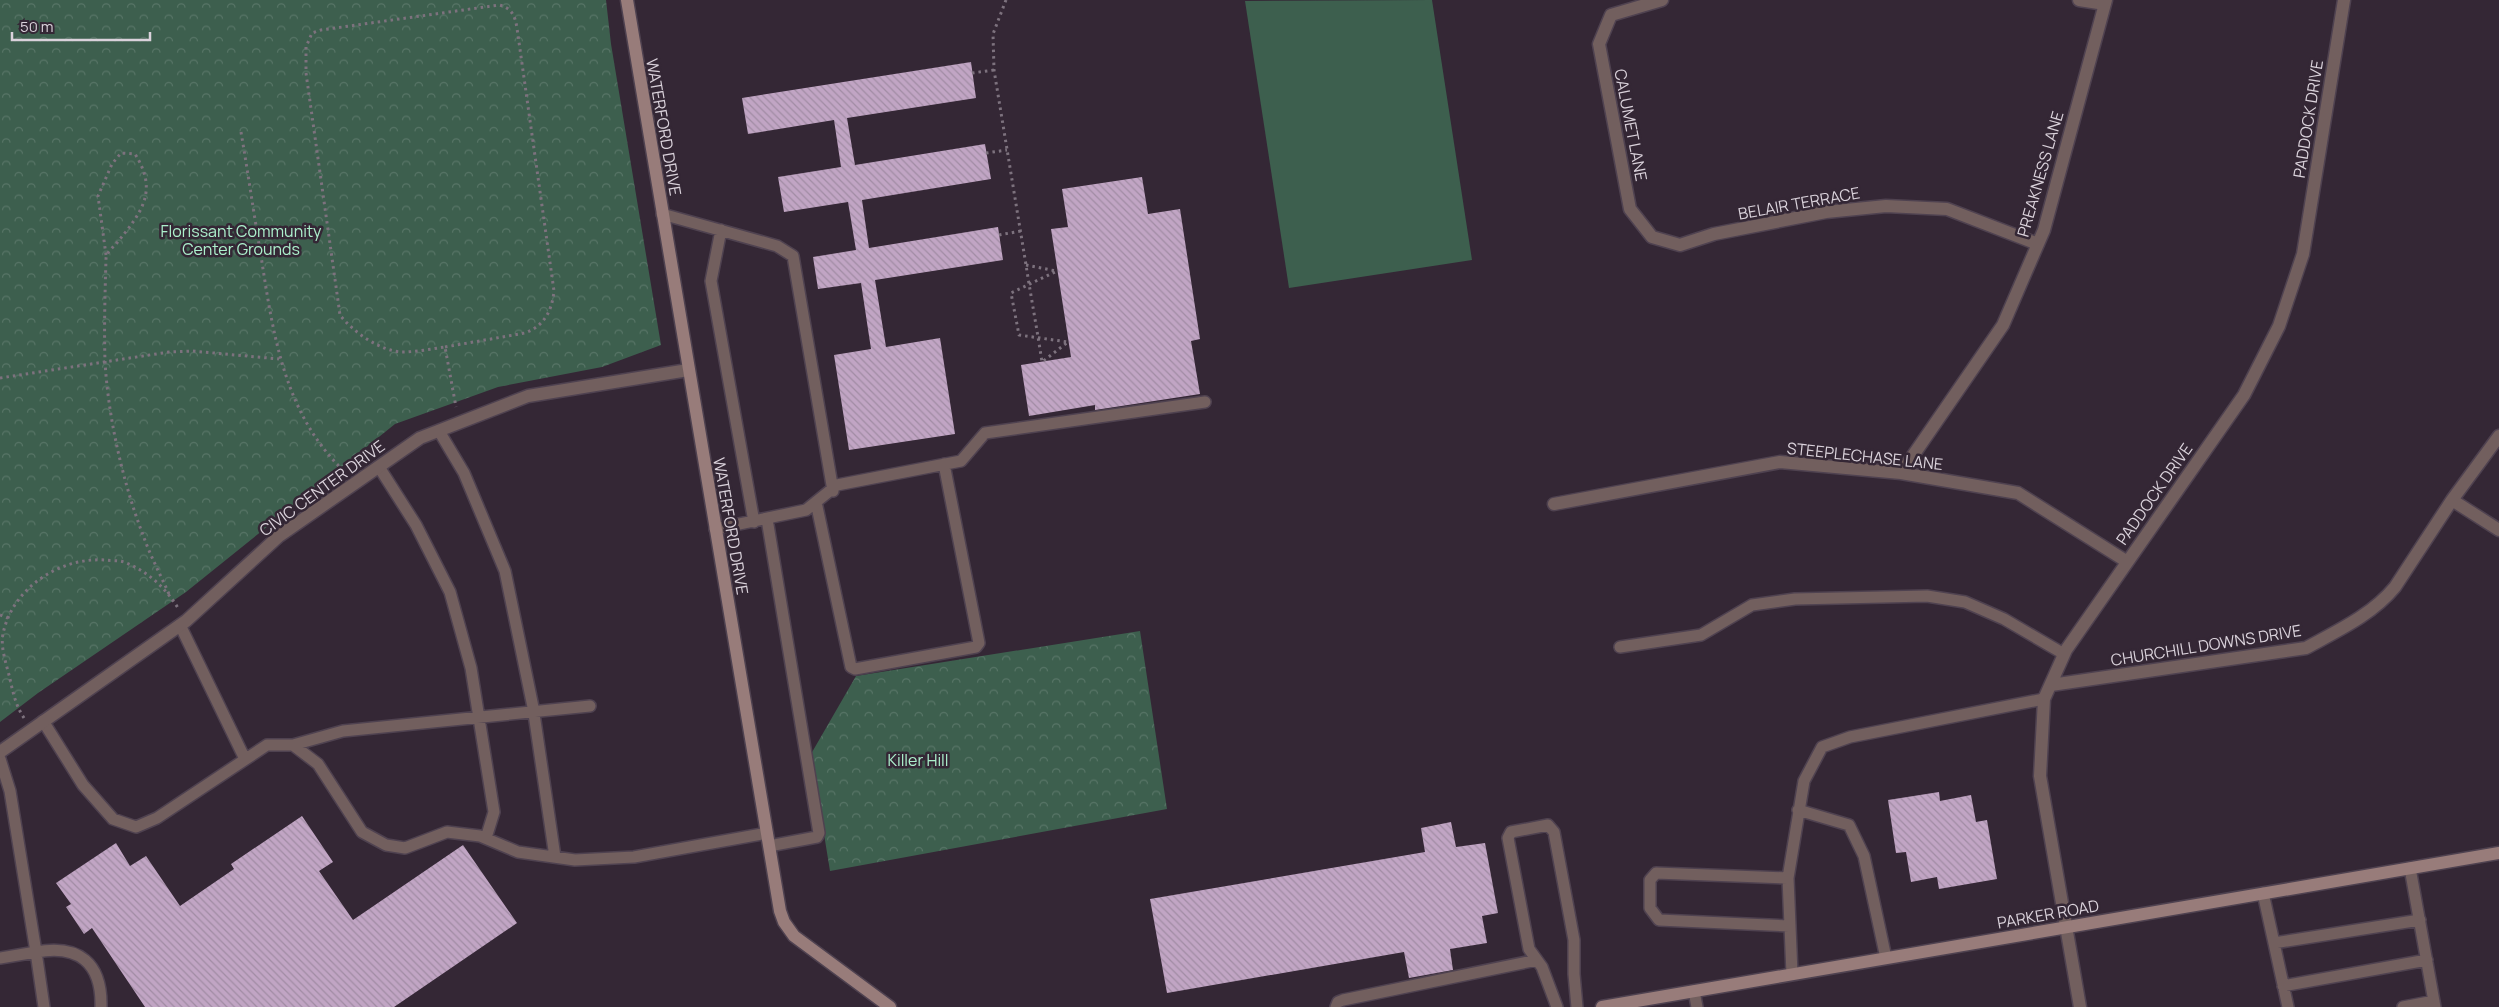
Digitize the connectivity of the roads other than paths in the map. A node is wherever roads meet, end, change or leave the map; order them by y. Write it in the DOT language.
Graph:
graph roads {
  1 [pos="627,0"];
  2 [pos="1662,0"];
  3 [pos="2079,0"];
  4 [pos="2344,0"];
  5 [pos="2105,2"];
  6 [pos="662,214"];
  7 [pos="721,230"];
  8 [pos="1652,237"];
  9 [pos="2038,244"];
  10 [pos="688,370"];
  11 [pos="1205,402"];
  12 [pos="439,431"];
  13 [pos="2499,436"];
  14 [pos="944,464"];
  15 [pos="379,467"];
  16 [pos="1901,473"];
  17 [pos="832,491"];
  18 [pos="2452,500"];
  19 [pos="816,502"];
  20 [pos="1554,504"];
  21 [pos="767,519"];
  22 [pos="754,522"];
  23 [pos="715,529"];
  24 [pos="2499,530"];
  25 [pos="2126,561"];
  26 [pos="183,623"];
  27 [pos="1620,647"];
  28 [pos="2064,654"];
  29 [pos="2051,685"];
  30 [pos="2044,699"];
  31 [pos="590,706"];
  32 [pos="533,712"];
  33 [pos="480,716"];
  34 [pos="43,721"];
  35 [pos="293,745"];
  36 [pos="0,752"];
  37 [pos="0,759"];
  38 [pos="245,759"];
  39 [pos="1798,810"];
  40 [pos="486,838"];
  41 [pos="768,839"];
  42 [pos="2499,853"];
  43 [pos="555,858"];
  44 [pos="2410,868"];
  45 [pos="1788,878"];
  46 [pos="2263,894"];
  47 [pos="2420,920"];
  48 [pos="1789,926"];
  49 [pos="2067,928"];
  50 [pos="2274,943"];
  51 [pos="36,952"];
  52 [pos="0,958"];
  53 [pos="1886,958"];
  54 [pos="1537,960"];
  55 [pos="2427,960"];
  56 [pos="1792,974"];
  57 [pos="2283,986"];
  58 [pos="1694,991"];
  59 [pos="1337,1004"];
  60 [pos="2434,1004"];
  61 [pos="44,1007"];
  62 [pos="101,1007"];
  63 [pos="890,1007"];
  64 [pos="1557,1007"];
  65 [pos="1577,1007"];
  66 [pos="1602,1007"];
  67 [pos="1697,1007"];
  68 [pos="2080,1007"];
  69 [pos="2288,1007"];
  70 [pos="2403,1007"];
  1 -- 6 [label="street, WATERFORD DRIVE"];
  2 -- 8 [label="street, CALUMET LANE"];
  3 -- 5 [label="street"];
  4 -- 25 [label="street, PADDOCK DRIVE"];
  5 -- 9 [label="street, PREAKNESS LANE"];
  6 -- 7 [label="lane"];
  6 -- 10 [label="street, WATERFORD DRIVE"];
  7 -- 17 [label="lane"];
  7 -- 22 [label="lane"];
  8 -- 9 [label="street, BELAIR TERRACE"];
  9 -- 16 [label="street, PREAKNESS LANE"];
  10 -- 12 [label="street, CIVIC CENTER DRIVE"];
  10 -- 23 [label="street, WATERFORD DRIVE"];
  11 -- 14 [label="lane"];
  12 -- 15 [label="street, CIVIC CENTER DRIVE"];
  12 -- 32 [label="lane"];
  13 -- 18 [label="street, CHURCHILL DOWNS DRIVE"];
  14 -- 17 [label="lane"];
  14 -- 19 [label="lane"];
  15 -- 26 [label="street, CIVIC CENTER DRIVE"];
  15 -- 33 [label="lane"];
  16 -- 20 [label="street, STEEPLECHASE LANE"];
  16 -- 25 [label="street, STEEPLECHASE LANE"];
  17 -- 19 [label="lane"];
  18 -- 24 [label="street"];
  18 -- 29 [label="street, CHURCHILL DOWNS DRIVE"];
  19 -- 21 [label="lane"];
  21 -- 22 [label="lane"];
  21 -- 41 [label="lane"];
  22 -- 23 [label="lane"];
  23 -- 41 [label="street, WATERFORD DRIVE"];
  25 -- 28 [label="street, PADDOCK DRIVE"];
  26 -- 34 [label="street, CIVIC CENTER DRIVE"];
  26 -- 38 [label="lane"];
  27 -- 28 [label="lane"];
  28 -- 29 [label="street, PADDOCK DRIVE"];
  29 -- 30 [label="street, PADDOCK DRIVE"];
  30 -- 39 [label="lane"];
  30 -- 49 [label="street, PADDOCK DRIVE"];
  31 -- 32 [label="lane"];
  32 -- 33 [label="lane"];
  32 -- 43 [label="lane"];
  33 -- 35 [label="lane"];
  33 -- 40 [label="lane"];
  34 -- 36 [label="street, CIVIC CENTER DRIVE"];
  34 -- 38 [label="lane"];
  35 -- 38 [label="lane"];
  35 -- 40 [label="lane"];
  37 -- 51 [label="lane"];
  39 -- 45 [label="lane"];
  39 -- 53 [label="lane"];
  40 -- 43 [label="lane"];
  41 -- 43 [label="lane"];
  41 -- 63 [label="street, WATERFORD DRIVE"];
  42 -- 44 [label="street, PARKER ROAD"];
  44 -- 46 [label="street, PARKER ROAD"];
  44 -- 47 [label="lane"];
  45 -- 48 [label="lane"];
  45 -- 48 [label="lane"];
  46 -- 49 [label="street, PARKER ROAD"];
  46 -- 50 [label="lane"];
  47 -- 50 [label="lane"];
  47 -- 55 [label="lane"];
  48 -- 56 [label="lane"];
  49 -- 53 [label="street, PARKER ROAD"];
  49 -- 68 [label="street, PADDOCK DRIVE"];
  50 -- 57 [label="lane"];
  51 -- 52 [label="lane"];
  51 -- 61 [label="lane"];
  51 -- 62 [label="lane"];
  53 -- 56 [label="street, PARKER ROAD"];
  54 -- 59 [label="lane"];
  54 -- 64 [label="lane"];
  54 -- 65 [label="lane"];
  55 -- 57 [label="lane"];
  55 -- 60 [label="lane"];
  56 -- 58 [label="street, PARKER ROAD"];
  57 -- 69 [label="lane"];
  58 -- 66 [label="street, PARKER ROAD"];
  58 -- 67 [label="lane"];
  60 -- 70 [label="lane"];
}
